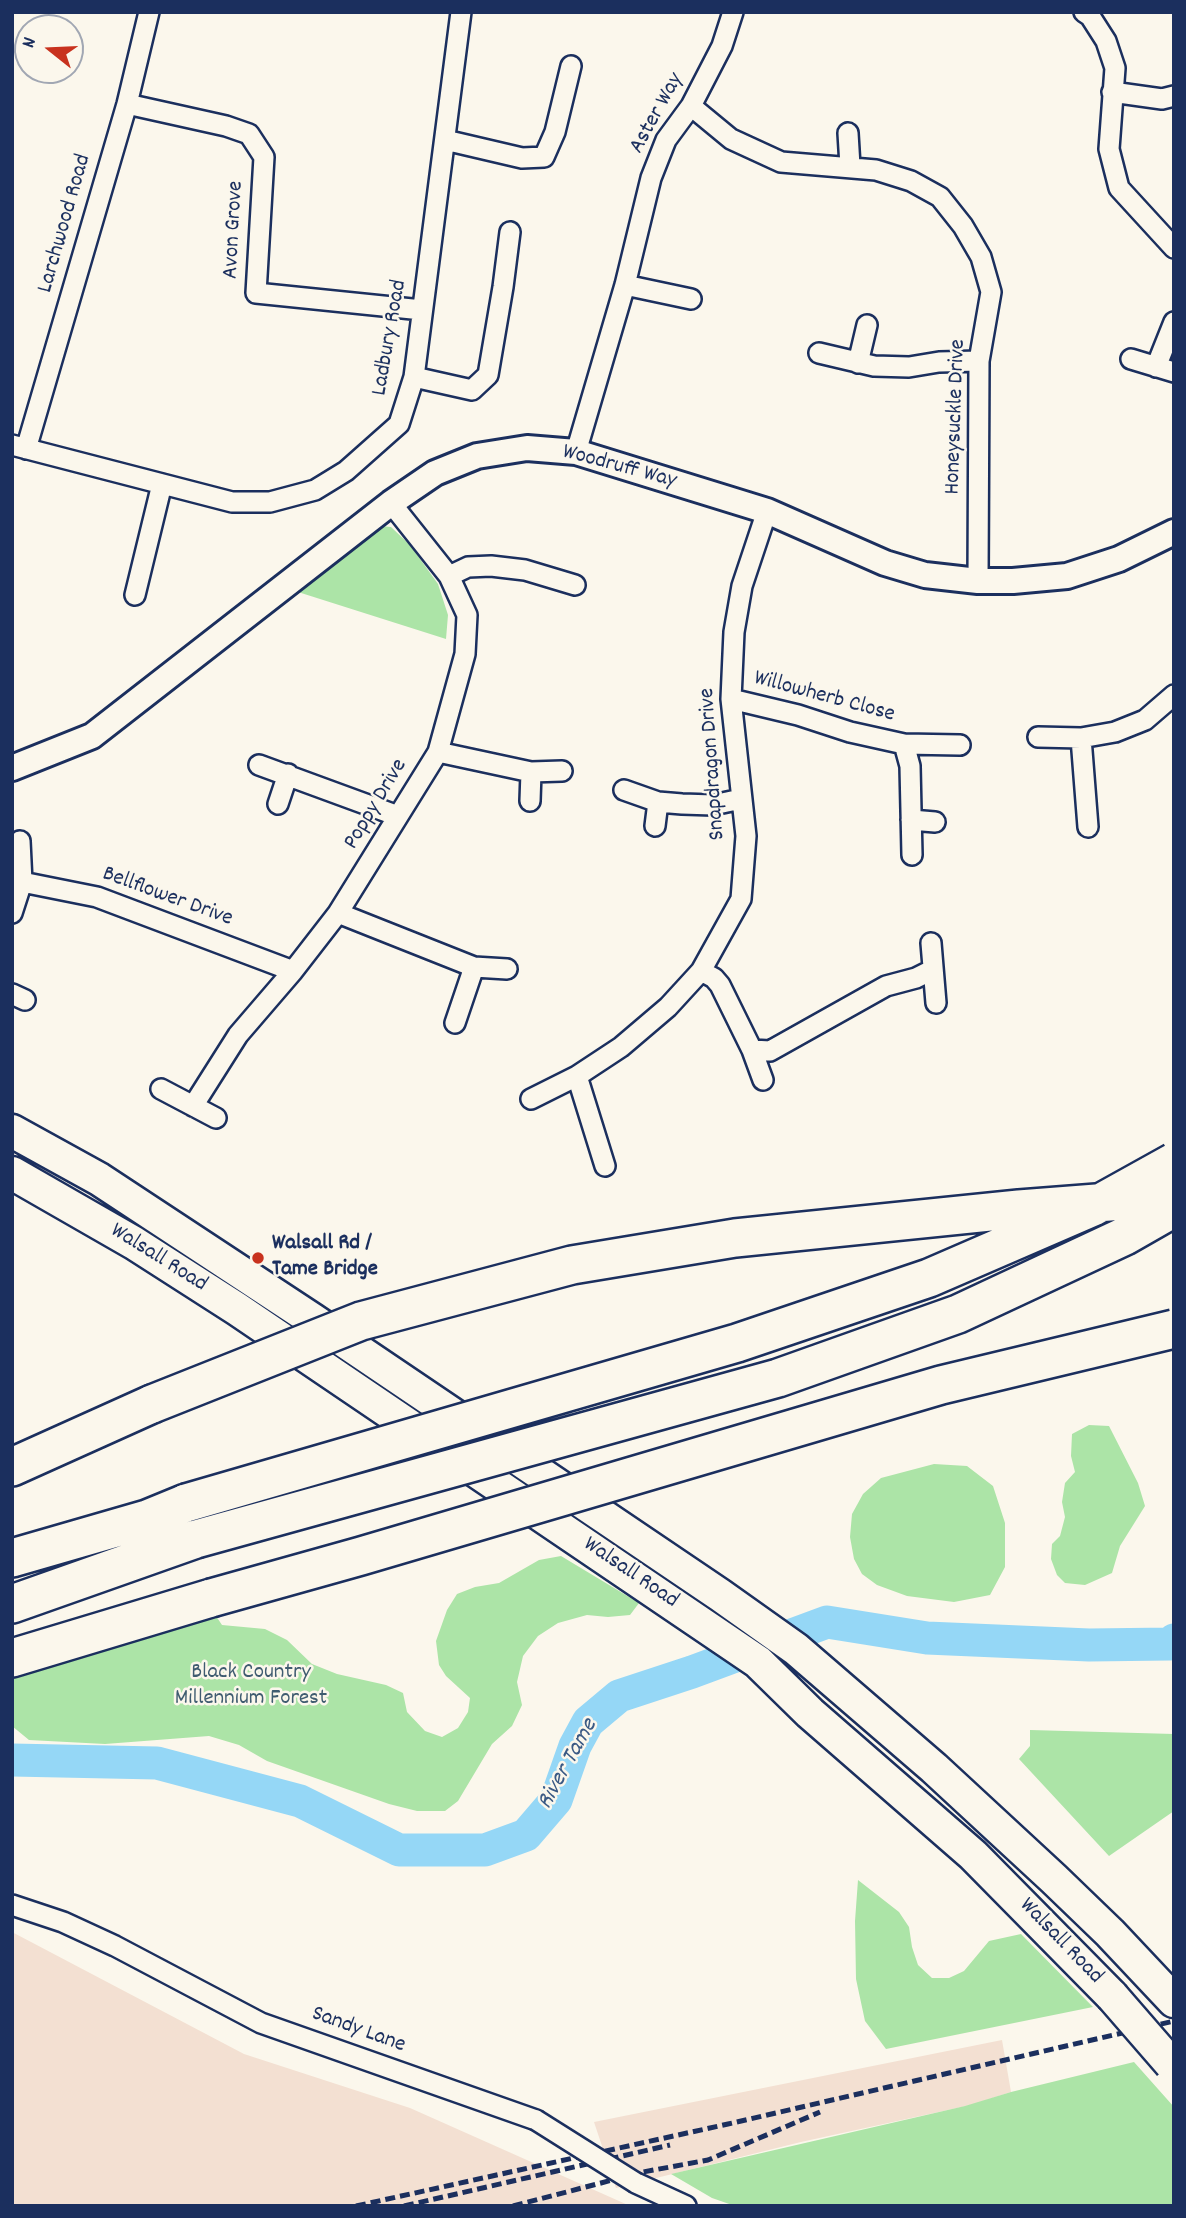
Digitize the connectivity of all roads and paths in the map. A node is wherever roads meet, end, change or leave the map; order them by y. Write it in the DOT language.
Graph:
graph roads {
  1 [pos="149,12"];
  2 [pos="461,12"];
  3 [pos="733,12"];
  4 [pos="1084,12"];
  5 [pos="571,66"];
  6 [pos="1112,92"];
  7 [pos="1174,96"];
  8 [pos="127,104"];
  9 [pos="691,106"];
  10 [pos="848,132"];
  11 [pos="445,140"];
  12 [pos="850,166"];
  13 [pos="510,232"];
  14 [pos="1174,248"];
  15 [pos="625,285"];
  16 [pos="691,299"];
  17 [pos="422,310"];
  18 [pos="1174,322"];
  19 [pos="867,325"];
  20 [pos="819,353"];
  21 [pos="1131,359"];
  22 [pos="979,361"];
  23 [pos="858,363"];
  24 [pos="1165,370"];
  25 [pos="414,377"];
  26 [pos="19,447"];
  27 [pos="576,452"];
  28 [pos="162,484"];
  29 [pos="391,503"];
  30 [pos="767,511"];
  31 [pos="1174,532"];
  32 [pos="449,576"];
  33 [pos="978,581"];
  34 [pos="575,585"];
  35 [pos="135,595"];
  36 [pos="1174,695"];
  37 [pos="731,699"];
  38 [pos="1038,737"];
  39 [pos="1081,738"];
  40 [pos="904,744"];
  41 [pos="960,746"];
  42 [pos="438,752"];
  43 [pos="259,765"];
  44 [pos="12,768"];
  45 [pos="562,771"];
  46 [pos="531,772"];
  47 [pos="288,774"];
  48 [pos="624,790"];
  49 [pos="741,799"];
  50 [pos="530,801"];
  51 [pos="658,802"];
  52 [pos="278,804"];
  53 [pos="398,816"];
  54 [pos="911,820"];
  55 [pos="935,822"];
  56 [pos="654,826"];
  57 [pos="1088,827"];
  58 [pos="20,841"];
  59 [pos="912,855"];
  60 [pos="22,882"];
  61 [pos="12,913"];
  62 [pos="338,913"];
  63 [pos="931,943"];
  64 [pos="474,967"];
  65 [pos="507,969"];
  66 [pos="932,970"];
  67 [pos="293,971"];
  68 [pos="701,971"];
  69 [pos="936,1003"];
  70 [pos="455,1023"];
  71 [pos="752,1050"];
  72 [pos="577,1076"];
  73 [pos="763,1080"];
  74 [pos="160,1089"];
  75 [pos="531,1099"];
  76 [pos="194,1106"];
  77 [pos="216,1118"];
  78 [pos="12,1131"];
  79 [pos="1174,1162"];
  80 [pos="605,1166"];
  81 [pos="81,1169"];
  82 [pos="12,1172"];
  83 [pos="1174,1197"];
  84 [pos="1174,1208"];
  85 [pos="59,1212"];
  86 [pos="1174,1329"];
  87 [pos="12,1468"];
  88 [pos="12,1558"];
  89 [pos="12,1604"];
  90 [pos="12,1658"];
  91 [pos="12,1905"];
  92 [pos="1168,1994"];
  93 [pos="1172,2066"];
  94 [pos="686,2206"];
  1 -- 8 [label="street, Larchwood Road"];
  2 -- 11 [label="street, Ladbury Road"];
  3 -- 9 [label="street, Aster Way"];
  4 -- 6 [label="street"];
  5 -- 11 [label="street"];
  6 -- 7 [label="street"];
  6 -- 14 [label="street"];
  8 -- 17 [label="street, Avon Grove"];
  8 -- 26 [label="street, Larchwood Road"];
  9 -- 12 [label="street, Honeysuckle Drive"];
  9 -- 15 [label="street, Aster Way"];
  10 -- 12 [label="street"];
  11 -- 17 [label="street, Ladbury Road"];
  12 -- 22 [label="street, Honeysuckle Drive"];
  13 -- 25 [label="street"];
  15 -- 16 [label="street"];
  15 -- 27 [label="street, Aster Way"];
  17 -- 25 [label="street, Ladbury Road"];
  18 -- 24 [label="street"];
  19 -- 23 [label="street"];
  20 -- 23 [label="street"];
  21 -- 24 [label="street"];
  22 -- 23 [label="street"];
  22 -- 33 [label="street, Honeysuckle Drive"];
  25 -- 28 [label="street, Ladbury Road"];
  26 -- 28 [label="street, Ladbury Road"];
  27 -- 29 [label="street, Woodruff Way"];
  27 -- 30 [label="street, Woodruff Way"];
  28 -- 35 [label="street"];
  29 -- 32 [label="street, Poppy Drive"];
  29 -- 44 [label="street, Woodruff Way"];
  30 -- 33 [label="street, Woodruff Way"];
  30 -- 37 [label="street, Snapdragon Drive"];
  31 -- 33 [label="street, Woodruff Way"];
  32 -- 34 [label="street"];
  32 -- 42 [label="street, Poppy Drive"];
  36 -- 39 [label="street"];
  37 -- 40 [label="street, Willowherb Close"];
  37 -- 49 [label="street, Snapdragon Drive"];
  38 -- 39 [label="street"];
  39 -- 57 [label="street"];
  40 -- 41 [label="street, Willowherb Close"];
  40 -- 54 [label="street, Willowherb Close"];
  42 -- 46 [label="street"];
  42 -- 53 [label="street, Poppy Drive"];
  43 -- 47 [label="street"];
  45 -- 46 [label="street"];
  46 -- 50 [label="street"];
  47 -- 52 [label="street"];
  47 -- 53 [label="street"];
  48 -- 51 [label="street"];
  49 -- 51 [label="street"];
  49 -- 68 [label="street, Snapdragon Drive"];
  51 -- 56 [label="street"];
  53 -- 62 [label="street, Poppy Drive"];
  54 -- 55 [label="street"];
  54 -- 59 [label="street, Willowherb Close"];
  58 -- 60 [label="street"];
  60 -- 61 [label="street"];
  60 -- 67 [label="street, Bellflower Drive"];
  62 -- 64 [label="street"];
  62 -- 67 [label="street, Poppy Drive"];
  63 -- 66 [label="street"];
  64 -- 65 [label="street"];
  64 -- 70 [label="street"];
  66 -- 69 [label="street"];
  66 -- 71 [label="street"];
  67 -- 76 [label="street, Poppy Drive"];
  68 -- 71 [label="street"];
  68 -- 72 [label="street, Snapdragon Drive"];
  71 -- 73 [label="street"];
  72 -- 75 [label="street, Snapdragon Drive"];
  72 -- 80 [label="street"];
  74 -- 76 [label="street"];
  76 -- 77 [label="street"];
  78 -- 81 [label="main road, Walsall Road"];
  79 -- 88 [label="highway, bridge"];
  81 -- 85 [label="main road"];
  81 -- 92 [label="main road, Walsall Road"];
  82 -- 85 [label="main road, Walsall Road"];
  83 -- 87 [label="highway, bridge"];
  84 -- 89 [label="highway, bridge"];
  85 -- 93 [label="main road, Walsall Road, bridge"];
  86 -- 90 [label="highway, bridge"];
  91 -- 94 [label="street, Sandy Lane, bridge"];
}
